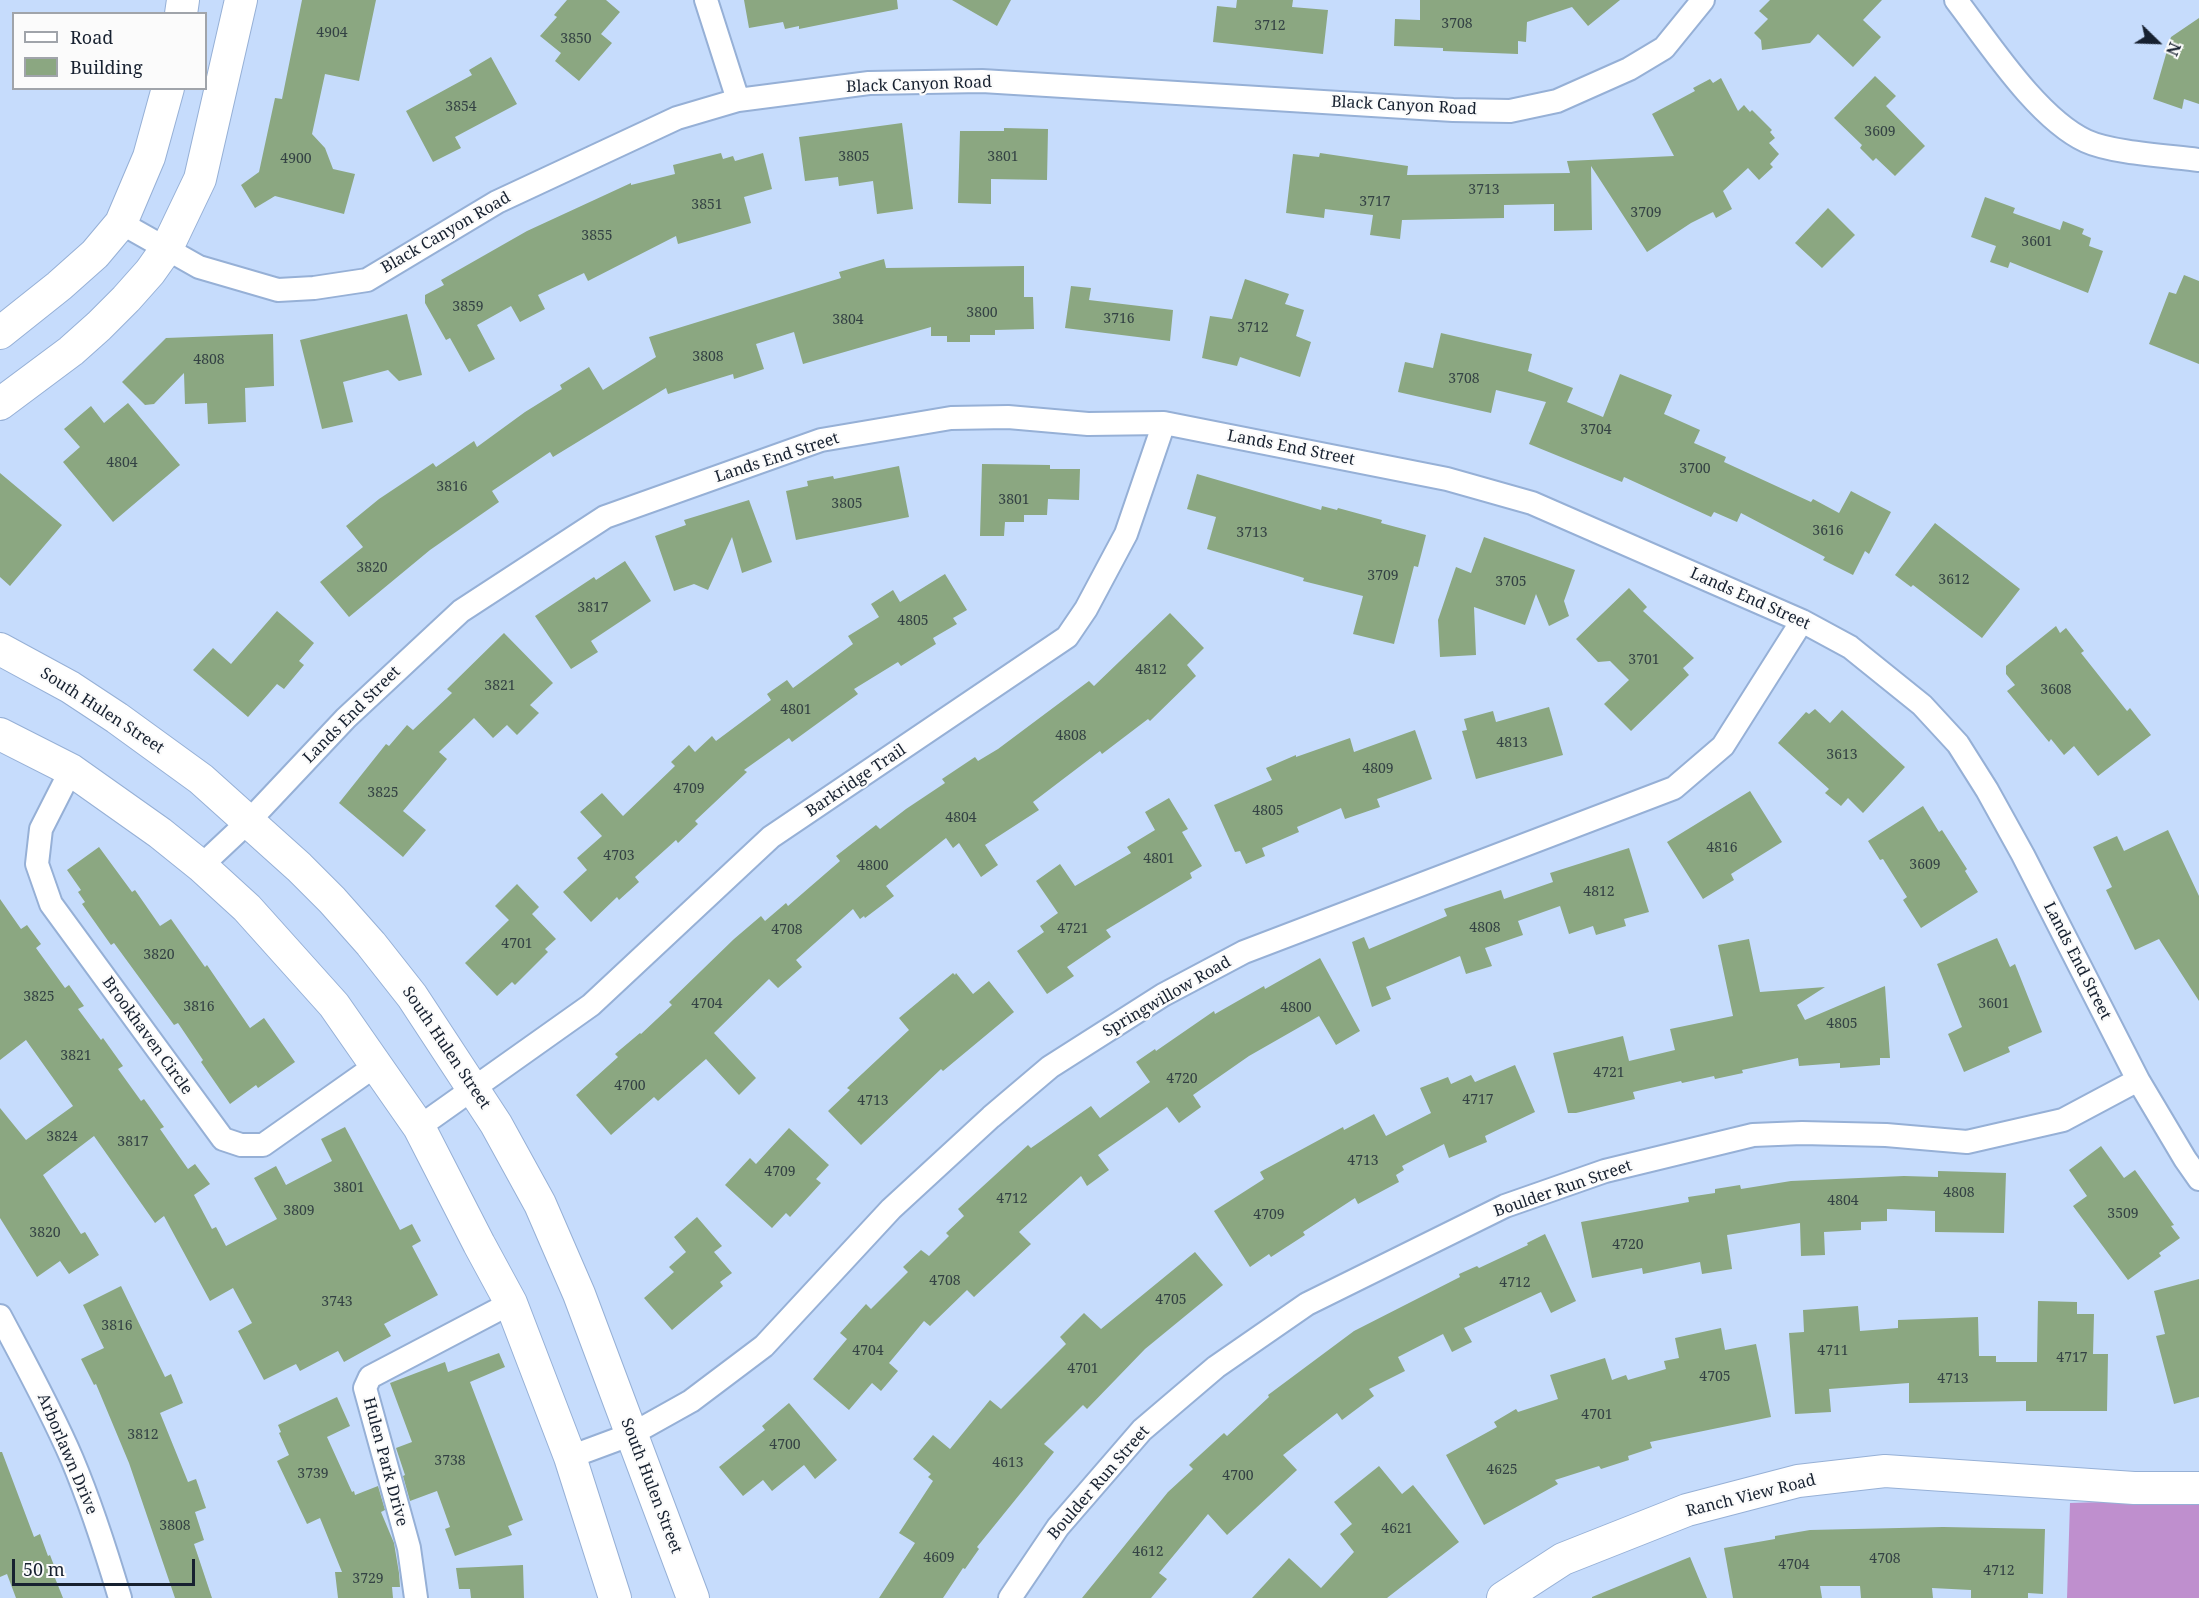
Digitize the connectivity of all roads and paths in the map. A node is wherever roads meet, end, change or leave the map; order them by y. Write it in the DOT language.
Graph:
graph roads {
  1 [pos="241,0"];
  2 [pos="706,0"];
  3 [pos="1703,0"];
  4 [pos="1956,0"];
  5 [pos="167,90"];
  6 [pos="738,100"];
  7 [pos="2199,160"];
  8 [pos="122,223"];
  9 [pos="166,248"];
  10 [pos="0,333"];
  11 [pos="0,404"];
  12 [pos="1164,423"];
  13 [pos="1802,621"];
  14 [pos="0,649"];
  15 [pos="0,734"];
  16 [pos="71,770"];
  17 [pos="249,821"];
  18 [pos="201,866"];
  19 [pos="375,1066"];
  20 [pos="2138,1080"];
  21 [pos="474,1089"];
  22 [pos="418,1127"];
  23 [pos="2199,1179"];
  24 [pos="512,1303"];
  25 [pos="0,1316"];
  26 [pos="632,1434"];
  27 [pos="570,1457"];
  28 [pos="2199,1488"];
  29 [pos="120,1598"];
  30 [pos="416,1598"];
  31 [pos="615,1598"];
  32 [pos="693,1598"];
  33 [pos="1010,1598"];
  34 [pos="1503,1598"];
  1 -- 9 [label="main road"];
  2 -- 6 [label="street"];
  3 -- 6 [label="street, Black Canyon Road"];
  4 -- 7 [label="street"];
  5 -- 8 [label="main road"];
  6 -- 9 [label="street, Black Canyon Road"];
  8 -- 9 [label="street, Black Canyon Road"];
  8 -- 10 [label="main road"];
  9 -- 11 [label="main road"];
  12 -- 13 [label="street, Lands End Street"];
  12 -- 17 [label="street, Lands End Street"];
  12 -- 21 [label="street, Barkridge Trail"];
  13 -- 20 [label="street, Lands End Street"];
  13 -- 26 [label="street, Springwillow Road"];
  14 -- 17 [label="main road, South Hulen Street"];
  15 -- 16 [label="main road"];
  16 -- 18 [label="main road"];
  16 -- 19 [label="street, Brookhaven Circle"];
  17 -- 18 [label="street, Lands End Street"];
  17 -- 21 [label="main road, South Hulen Street"];
  18 -- 19 [label="main road"];
  19 -- 22 [label="main road"];
  20 -- 23 [label="street, Lands End Street"];
  20 -- 33 [label="street, Boulder Run Street"];
  21 -- 22 [label="street, Barkridge Trail"];
  21 -- 26 [label="main road, South Hulen Street"];
  22 -- 24 [label="main road"];
  24 -- 27 [label="main road"];
  24 -- 30 [label="street, Hulen Park Drive"];
  25 -- 29 [label="street, Arborlawn Drive"];
  26 -- 27 [label="street, Springwillow Road"];
  26 -- 32 [label="main road, South Hulen Street"];
  27 -- 31 [label="main road"];
  28 -- 34 [label="main road, Ranch View Road"];
}
